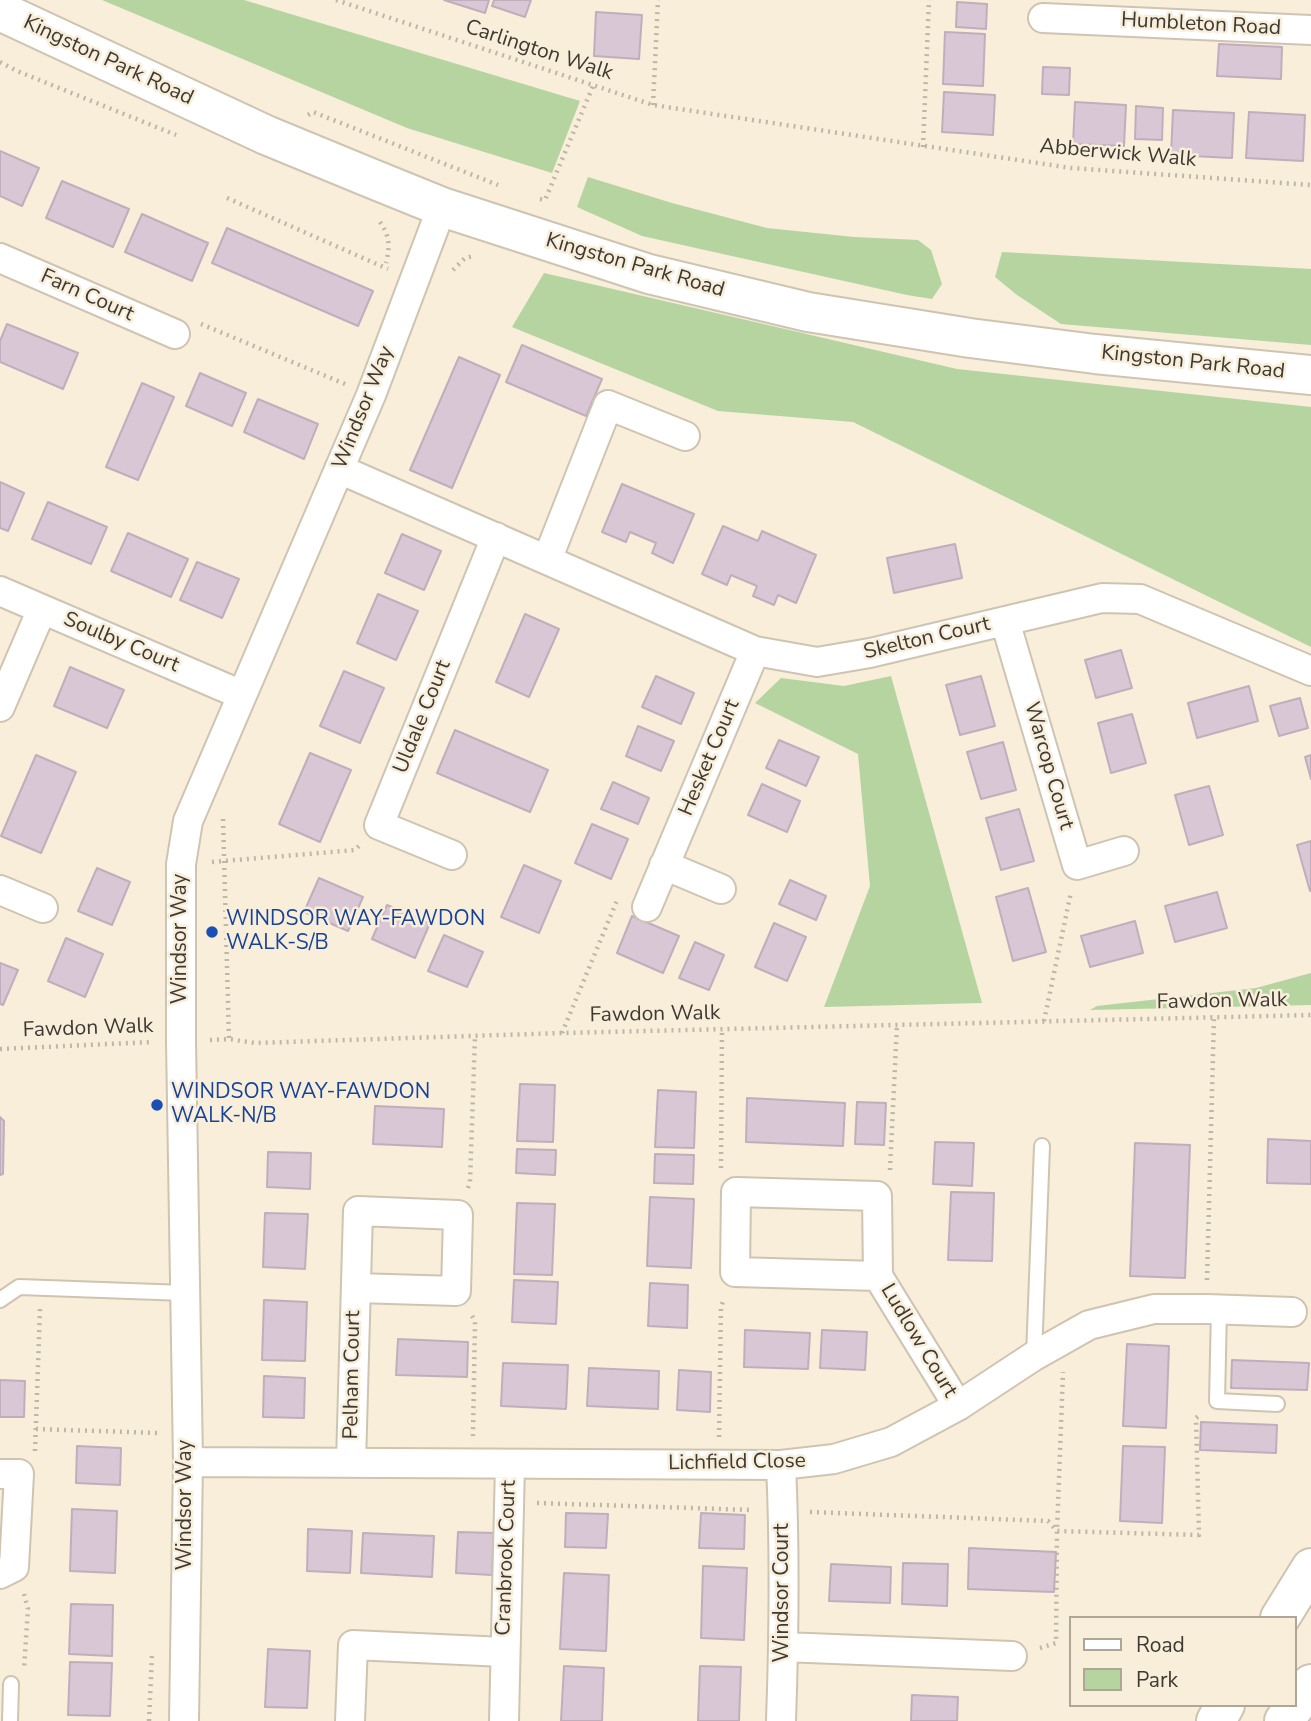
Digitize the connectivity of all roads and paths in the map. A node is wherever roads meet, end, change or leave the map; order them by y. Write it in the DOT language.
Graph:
graph roads {
  1 [pos="336,0"];
  2 [pos="658,0"];
  3 [pos="929,0"];
  4 [pos="1092,10"];
  5 [pos="0,11"];
  6 [pos="1043,18"];
  7 [pos="1311,30"];
  8 [pos="0,62"];
  9 [pos="593,86"];
  10 [pos="653,105"];
  11 [pos="313,112"];
  12 [pos="181,137"];
  13 [pos="923,147"];
  14 [pos="1311,185"];
  15 [pos="506,188"];
  16 [pos="532,196"];
  17 [pos="227,198"];
  18 [pos="442,207"];
  19 [pos="378,219"];
  20 [pos="478,256"];
  21 [pos="0,258"];
  22 [pos="451,275"];
  23 [pos="175,334"];
  24 [pos="1311,375"];
  25 [pos="371,394"];
  26 [pos="685,436"];
  27 [pos="340,469"];
  28 [pos="496,537"];
  29 [pos="547,560"];
  30 [pos="0,591"];
  31 [pos="42,609"];
  32 [pos="1005,621"];
  33 [pos="755,651"];
  34 [pos="1311,671"];
  35 [pos="242,695"];
  36 [pos="0,707"];
  37 [pos="223,807"];
  38 [pos="379,825"];
  39 [pos="1124,851"];
  40 [pos="452,855"];
  41 [pos="223,861"];
  42 [pos="181,864"];
  43 [pos="664,865"];
  44 [pos="1077,865"];
  45 [pos="721,889"];
  46 [pos="0,890"];
  47 [pos="646,907"];
  48 [pos="43,908"];
  49 [pos="1311,1015"];
  50 [pos="1214,1017"];
  51 [pos="1044,1021"];
  52 [pos="897,1025"];
  53 [pos="722,1029"];
  54 [pos="562,1032"];
  55 [pos="475,1035"];
  56 [pos="229,1039"];
  57 [pos="181,1041"];
  58 [pos="0,1049"];
  59 [pos="1042,1146"];
  60 [pos="736,1192"];
  61 [pos="877,1196"];
  62 [pos="458,1215"];
  63 [pos="734,1272"];
  64 [pos="878,1276"];
  65 [pos="41,1288"];
  66 [pos="356,1288"];
  67 [pos="456,1291"];
  68 [pos="185,1293"];
  69 [pos="0,1300"];
  70 [pos="1213,1309"];
  71 [pos="1292,1312"];
  72 [pos="1065,1339"];
  73 [pos="1034,1356"];
  74 [pos="1217,1401"];
  75 [pos="1277,1404"];
  76 [pos="958,1406"];
  77 [pos="36,1429"];
  78 [pos="187,1434"];
  79 [pos="188,1462"];
  80 [pos="351,1463"];
  81 [pos="472,1463"];
  82 [pos="510,1464"];
  83 [pos="718,1465"];
  84 [pos="781,1465"];
  85 [pos="9,1474"];
  86 [pos="509,1502"];
  87 [pos="783,1511"];
  88 [pos="1057,1531"];
  89 [pos="1311,1568"];
  90 [pos="7,1571"];
  91 [pos="1281,1616"];
  92 [pos="783,1647"];
  93 [pos="504,1652"];
  94 [pos="1012,1656"];
  95 [pos="11,1684"];
  96 [pos="1311,1684"];
  97 [pos="1297,1703"];
  98 [pos="10,1721"];
  99 [pos="184,1721"];
  100 [pos="350,1721"];
  101 [pos="503,1721"];
  102 [pos="781,1721"];
  1 -- 9 [label="path, Carlington Walk"];
  2 -- 10 [label="path"];
  3 -- 13 [label="path"];
  4 -- 6 [label="street, Humbleton Road"];
  4 -- 7 [label="street, Humbleton Road"];
  5 -- 18 [label="main road, Kingston Park Road"];
  8 -- 12 [label="path"];
  9 -- 10 [label="path, Carlington Walk"];
  9 -- 16 [label="path"];
  10 -- 13 [label="path, Carlington Walk"];
  11 -- 15 [label="path"];
  13 -- 14 [label="path, Abberwick Walk"];
  17 -- 19 [label="path"];
  18 -- 24 [label="main road, Kingston Park Road"];
  18 -- 25 [label="street, Windsor Way"];
  20 -- 22 [label="path"];
  21 -- 23 [label="street, Farn Court"];
  23 -- 25 [label="path"];
  25 -- 27 [label="street, Windsor Way"];
  26 -- 29 [label="street"];
  27 -- 28 [label="street, Skelton Court"];
  27 -- 35 [label="street, Windsor Way"];
  28 -- 29 [label="street, Skelton Court"];
  28 -- 38 [label="street, Uldale Court"];
  29 -- 33 [label="street, Skelton Court"];
  30 -- 31 [label="street, Soulby Court"];
  31 -- 35 [label="street, Soulby Court"];
  31 -- 36 [label="street"];
  32 -- 33 [label="street, Skelton Court"];
  32 -- 34 [label="street, Skelton Court"];
  32 -- 44 [label="street, Warcop Court"];
  33 -- 43 [label="street, Hesket Court"];
  35 -- 42 [label="street, Windsor Way"];
  37 -- 41 [label="path"];
  38 -- 40 [label="street"];
  38 -- 41 [label="path"];
  39 -- 44 [label="street"];
  41 -- 42 [label="path"];
  41 -- 56 [label="path"];
  42 -- 57 [label="street, Windsor Way"];
  43 -- 45 [label="street"];
  43 -- 47 [label="street, Hesket Court"];
  43 -- 54 [label="path"];
  44 -- 51 [label="path"];
  46 -- 48 [label="street"];
  49 -- 50 [label="path, Fawdon Walk"];
  50 -- 51 [label="path, Fawdon Walk"];
  50 -- 70 [label="path"];
  51 -- 52 [label="path, Fawdon Walk"];
  52 -- 53 [label="path, Fawdon Walk"];
  52 -- 61 [label="path"];
  53 -- 54 [label="path, Fawdon Walk"];
  53 -- 60 [label="path"];
  54 -- 55 [label="path, Fawdon Walk"];
  55 -- 56 [label="path, Fawdon Walk"];
  55 -- 62 [label="path"];
  56 -- 57 [label="path, Fawdon Walk"];
  57 -- 58 [label="path, Fawdon Walk"];
  57 -- 68 [label="street, Windsor Way"];
  59 -- 73 [label="lane"];
  60 -- 61 [label="street"];
  60 -- 63 [label="street"];
  61 -- 64 [label="street, Ludlow Court"];
  62 -- 66 [label="street, Pelham Court"];
  62 -- 67 [label="street"];
  63 -- 64 [label="street, Ludlow Court"];
  63 -- 83 [label="path"];
  64 -- 76 [label="street, Ludlow Court"];
  65 -- 68 [label="lane"];
  65 -- 69 [label="lane"];
  65 -- 77 [label="path"];
  66 -- 67 [label="street, Pelham Court"];
  66 -- 80 [label="street, Pelham Court"];
  67 -- 81 [label="path"];
  68 -- 78 [label="street, Windsor Way"];
  70 -- 71 [label="street, Lichfield Close"];
  70 -- 72 [label="street, Lichfield Close"];
  70 -- 74 [label="lane"];
  72 -- 73 [label="street, Lichfield Close"];
  72 -- 88 [label="path"];
  73 -- 76 [label="street, Lichfield Close"];
  74 -- 75 [label="lane"];
  74 -- 88 [label="path"];
  76 -- 84 [label="street, Lichfield Close"];
  77 -- 78 [label="path"];
  77 -- 85 [label="path"];
  78 -- 79 [label="street, Windsor Way"];
  79 -- 80 [label="street, Lichfield Close"];
  79 -- 99 [label="street, Windsor Way"];
  80 -- 81 [label="street, Lichfield Close"];
  81 -- 82 [label="street, Lichfield Close"];
  82 -- 83 [label="street, Lichfield Close"];
  82 -- 86 [label="street, Cranbrook Court"];
  83 -- 84 [label="street, Lichfield Close"];
  84 -- 87 [label="street, Windsor Court"];
  85 -- 90 [label="street"];
  86 -- 87 [label="path"];
  86 -- 93 [label="street, Cranbrook Court"];
  87 -- 88 [label="path"];
  87 -- 92 [label="street, Windsor Court"];
  88 -- 94 [label="path"];
  89 -- 91 [label="main road"];
  90 -- 95 [label="path"];
  92 -- 94 [label="street"];
  92 -- 102 [label="street, Windsor Court"];
  93 -- 100 [label="street, Cranbrook Court"];
  93 -- 101 [label="street, Cranbrook Court"];
  95 -- 98 [label="lane"];
  96 -- 97 [label="main road"];
}
